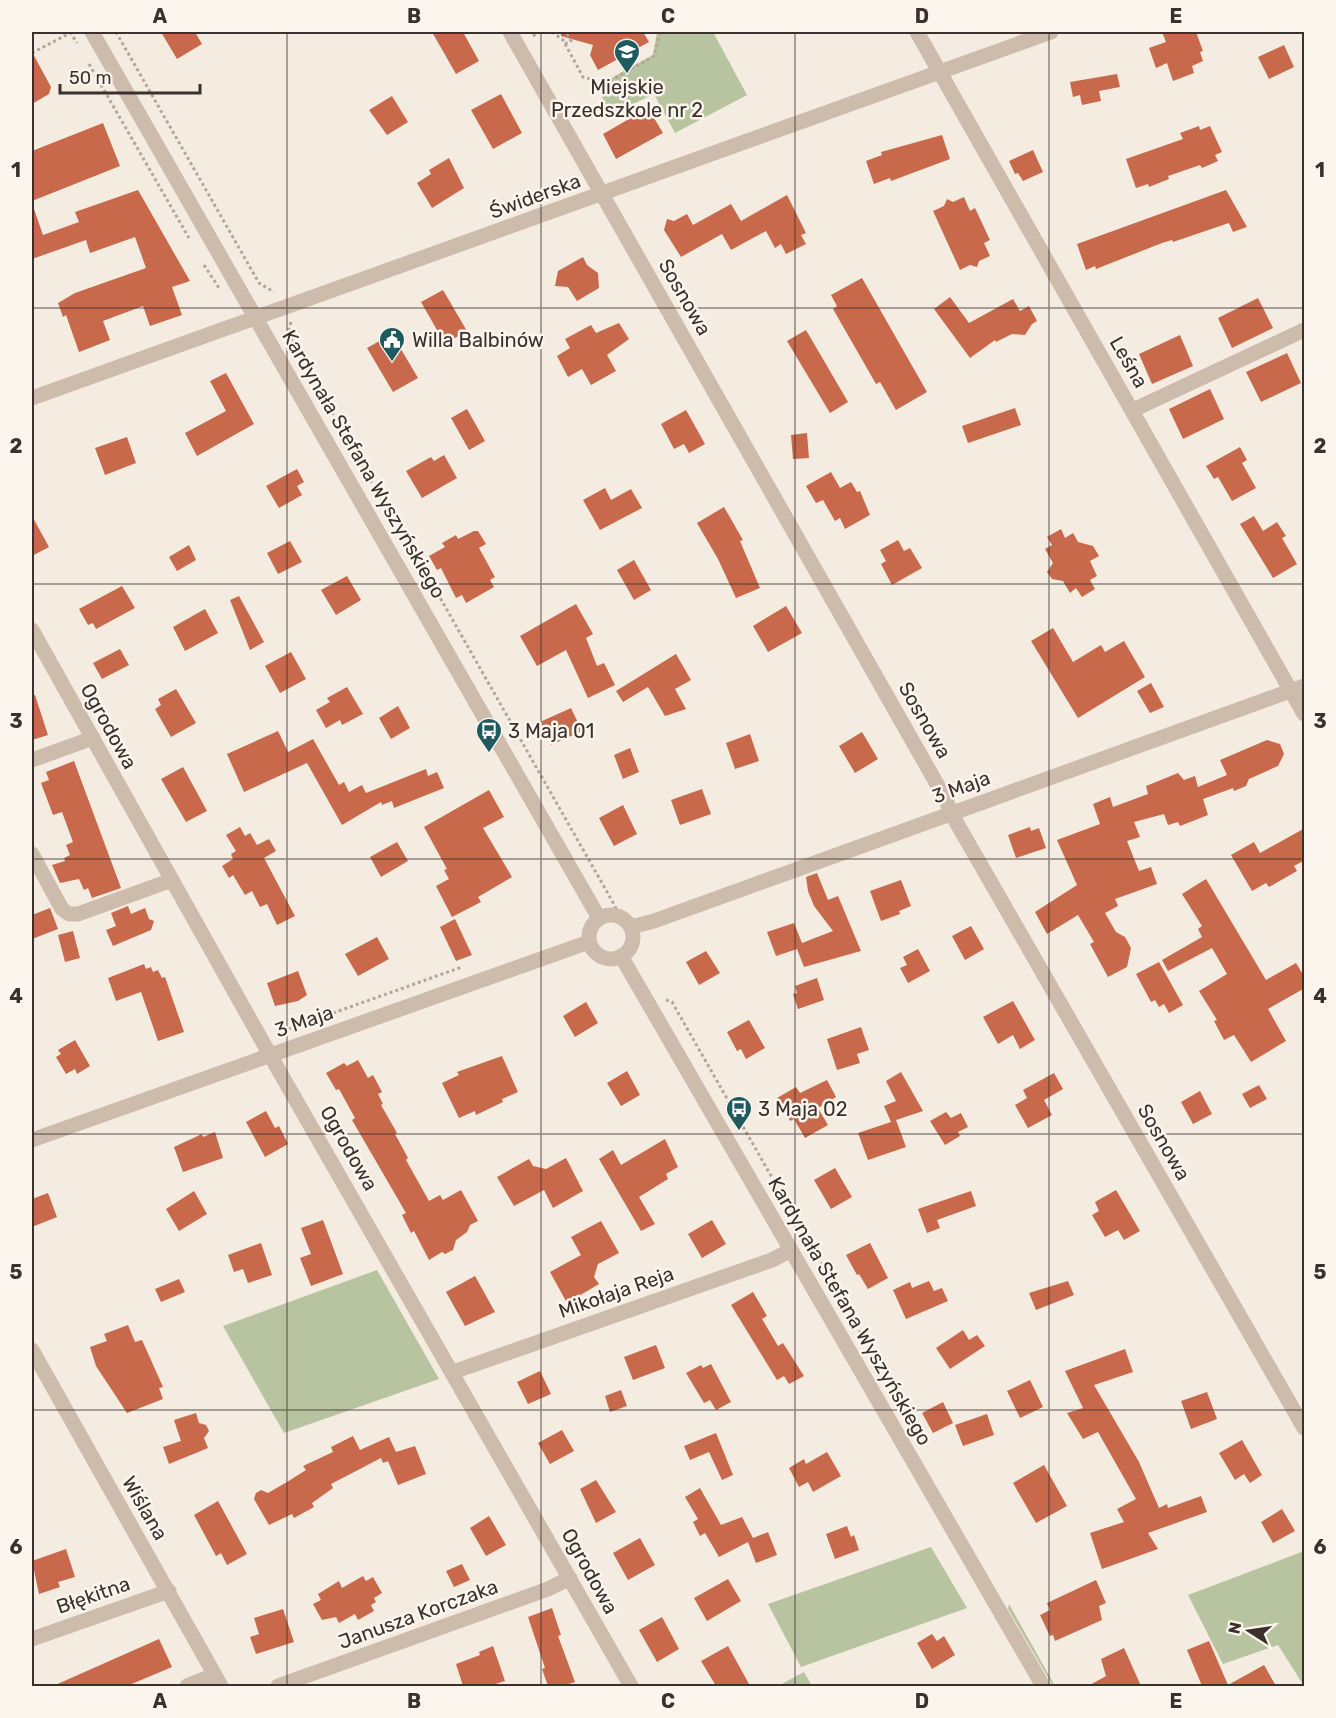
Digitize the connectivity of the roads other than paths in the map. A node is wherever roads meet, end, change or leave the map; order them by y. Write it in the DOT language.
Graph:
graph roads {
  1 [pos="93,32"];
  2 [pos="510,32"];
  3 [pos="916,32"];
  4 [pos="1051,32"];
  5 [pos="939,71"];
  6 [pos="602,194"];
  7 [pos="256,318"];
  8 [pos="1305,330"];
  9 [pos="32,398"];
  10 [pos="1133,411"];
  11 [pos="32,630"];
  12 [pos="1298,688"];
  13 [pos="1305,714"];
  14 [pos="93,738"];
  15 [pos="32,760"];
  16 [pos="951,813"];
  17 [pos="32,854"];
  18 [pos="172,880"];
  19 [pos="599,918"];
  20 [pos="631,927"];
  21 [pos="589,942"];
  22 [pos="621,956"];
  23 [pos="270,1055"];
  24 [pos="32,1140"];
  25 [pos="791,1250"];
  26 [pos="32,1350"];
  27 [pos="453,1372"];
  28 [pos="1305,1428"];
  29 [pos="570,1578"];
  30 [pos="169,1591"];
  31 [pos="32,1639"];
  32 [pos="218,1681"];
  33 [pos="187,1686"];
  34 [pos="278,1686"];
  35 [pos="631,1686"];
  36 [pos="1043,1686"];
  1 -- 7 [label="street, Kardynała Stefana Wyszyńskiego"];
  2 -- 6 [label="street, Sosnowa"];
  3 -- 5 [label="street, Leśna"];
  4 -- 5 [label="street, Świderska"];
  5 -- 6 [label="street, Świderska"];
  5 -- 10 [label="street, Leśna"];
  6 -- 7 [label="street, Świderska"];
  6 -- 16 [label="street, Sosnowa"];
  7 -- 9 [label="street, Świderska"];
  7 -- 19 [label="street, Kardynała Stefana Wyszyńskiego"];
  8 -- 10 [label="street"];
  10 -- 12 [label="street, Leśna"];
  11 -- 14 [label="street, Ogrodowa"];
  12 -- 13 [label="street, Leśna"];
  12 -- 16 [label="street, 3 Maja"];
  14 -- 15 [label="street"];
  14 -- 18 [label="street, Ogrodowa"];
  16 -- 20 [label="street, 3 Maja"];
  16 -- 28 [label="street, Sosnowa"];
  17 -- 18 [label="street"];
  18 -- 23 [label="street, Ogrodowa"];
  19 -- 20 [label="street"];
  19 -- 21 [label="street"];
  20 -- 22 [label="street"];
  21 -- 22 [label="street"];
  21 -- 23 [label="street, 3 Maja"];
  22 -- 25 [label="street, Kardynała Stefana Wyszyńskiego"];
  23 -- 24 [label="street, 3 Maja"];
  23 -- 27 [label="street, Ogrodowa"];
  25 -- 27 [label="street, Mikołaja Reja"];
  25 -- 36 [label="street, Kardynała Stefana Wyszyńskiego"];
  26 -- 30 [label="street, Wiślana"];
  27 -- 29 [label="street, Ogrodowa"];
  29 -- 34 [label="street, Janusza Korczaka"];
  29 -- 35 [label="street, Ogrodowa"];
  30 -- 31 [label="street, Błękitna"];
  30 -- 32 [label="street, Wiślana"];
  32 -- 33 [label="street"];
}
